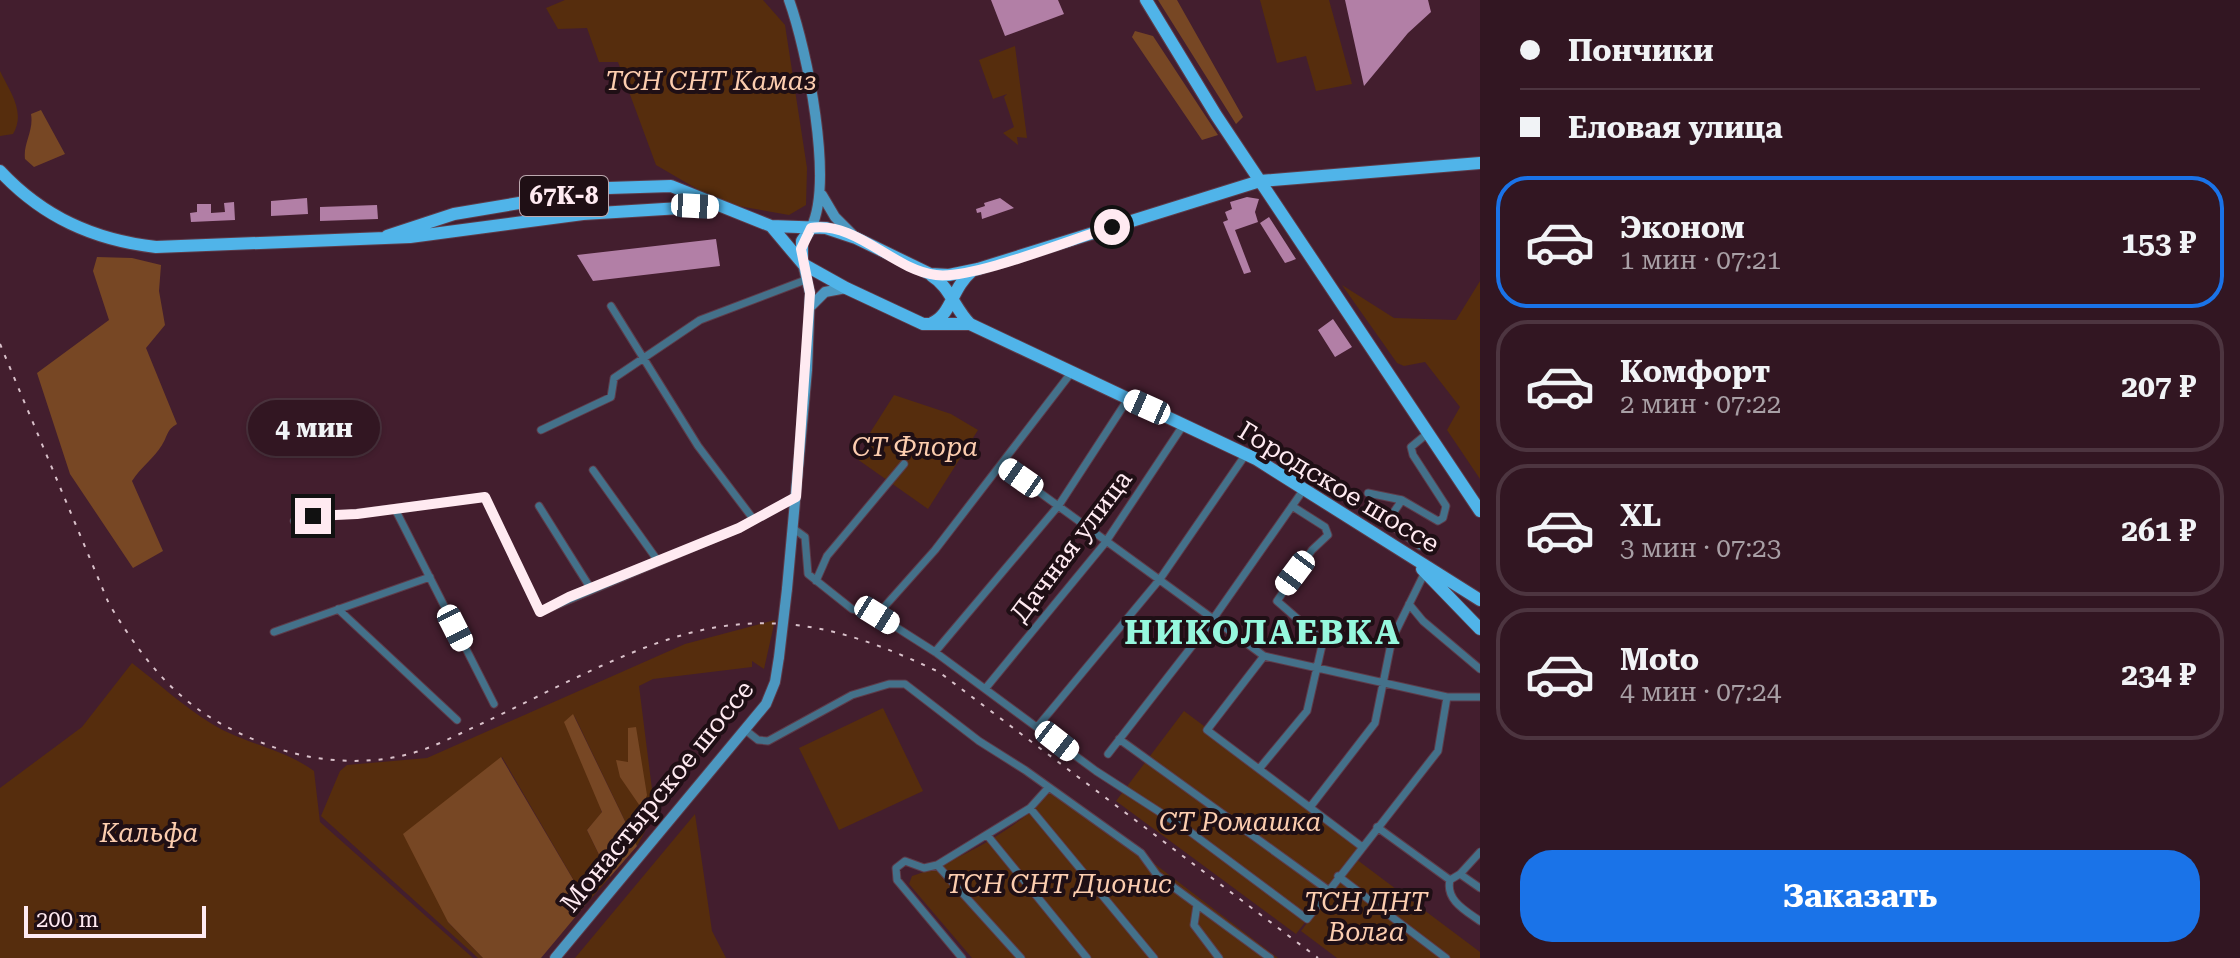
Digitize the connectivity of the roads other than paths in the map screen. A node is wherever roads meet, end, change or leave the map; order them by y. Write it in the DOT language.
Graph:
graph roads {
  1 [pos="789,0"];
  2 [pos="1146,0"];
  3 [pos="1480,163"];
  4 [pos="0,171"];
  5 [pos="1260,181"];
  6 [pos="822,195"];
  7 [pos="717,207"];
  8 [pos="771,226"];
  9 [pos="811,228"];
  10 [pos="387,236"];
  11 [pos="856,238"];
  12 [pos="803,264"];
  13 [pos="972,271"];
  14 [pos="930,274"];
  15 [pos="808,279"];
  16 [pos="846,288"];
  17 [pos="949,299"];
  18 [pos="611,306"];
  19 [pos="810,307"];
  20 [pos="928,324"];
  21 [pos="970,324"];
  22 [pos="644,356"];
  23 [pos="1071,373"];
  24 [pos="1128,399"];
  25 [pos="1184,424"];
  26 [pos="541,430"];
  27 [pos="1428,433"];
  28 [pos="1246,454"];
  29 [pos="904,464"];
  30 [pos="1002,465"];
  31 [pos="593,470"];
  32 [pos="1306,487"];
  33 [pos="1368,493"];
  34 [pos="796,497"];
  35 [pos="1402,500"];
  36 [pos="1059,505"];
  37 [pos="539,506"];
  38 [pos="1292,506"];
  39 [pos="395,509"];
  40 [pos="1480,511"];
  41 [pos="754,520"];
  42 [pos="294,521"];
  43 [pos="794,529"];
  44 [pos="1107,540"];
  45 [pos="1396,546"];
  46 [pos="1420,546"];
  47 [pos="658,561"];
  48 [pos="1425,572"];
  49 [pos="430,577"];
  50 [pos="1160,579"];
  51 [pos="816,581"];
  52 [pos="591,589"];
  53 [pos="1480,600"];
  54 [pos="1409,604"];
  55 [pos="338,609"];
  56 [pos="877,615"];
  57 [pos="1213,619"];
  58 [pos="1480,629"];
  59 [pos="274,632"];
  60 [pos="935,652"];
  61 [pos="1264,656"];
  62 [pos="1317,667"];
  63 [pos="1480,669"];
  64 [pos="1384,681"];
  65 [pos="985,689"];
  66 [pos="1447,697"];
  67 [pos="1480,697"];
  68 [pos="494,704"];
  69 [pos="457,720"];
  70 [pos="1038,726"];
  71 [pos="744,729"];
  72 [pos="1119,739"];
  73 [pos="1108,754"];
  74 [pos="1259,769"];
  75 [pos="1048,788"];
  76 [pos="1311,806"];
  77 [pos="1030,808"];
  78 [pos="1377,827"];
  79 [pos="987,835"];
  80 [pos="1361,846"];
  81 [pos="1480,852"];
  82 [pos="937,865"];
  83 [pos="1460,874"];
  84 [pos="1338,876"];
  85 [pos="1450,880"];
  86 [pos="1480,888"];
  87 [pos="1328,890"];
  88 [pos="1197,905"];
  89 [pos="1480,921"];
  90 [pos="555,958"];
  91 [pos="962,958"];
  92 [pos="1021,958"];
  93 [pos="1087,958"];
  94 [pos="1154,958"];
  95 [pos="1219,958"];
  96 [pos="1270,958"];
  97 [pos="1446,958"];
  1 -- 6 [label="main road"];
  2 -- 5 [label="main road"];
  3 -- 5 [label="main road"];
  4 -- 10 [label="main road, 67К-8"];
  5 -- 13 [label="main road"];
  5 -- 27 [label="main road"];
  6 -- 9 [label="main road"];
  6 -- 11 [label="main road"];
  7 -- 8 [label="main road, 67К-8"];
  7 -- 10 [label="main road, 67К-8"];
  7 -- 10 [label="main road, 67К-8"];
  8 -- 9 [label="main road, 67К-8"];
  8 -- 12 [label="main road"];
  9 -- 11 [label="main road"];
  9 -- 12 [label="main road"];
  11 -- 14 [label="main road"];
  12 -- 15 [label="main road, Монастырское шоссе"];
  12 -- 16 [label="main road"];
  13 -- 14 [label="main road"];
  13 -- 17 [label="main road"];
  14 -- 17 [label="main road, Городское шоссе"];
  15 -- 19 [label="main road, Монастырское шоссе"];
  15 -- 22 [label="street"];
  16 -- 19 [label="main road"];
  16 -- 20 [label="main road"];
  17 -- 20 [label="main road"];
  17 -- 21 [label="main road, Городское шоссе"];
  18 -- 22 [label="street"];
  19 -- 34 [label="main road, Монастырское шоссе"];
  20 -- 21 [label="main road"];
  21 -- 23 [label="main road, Городское шоссе"];
  22 -- 26 [label="street"];
  22 -- 41 [label="street"];
  23 -- 24 [label="main road, Городское шоссе"];
  23 -- 30 [label="street"];
  24 -- 25 [label="main road, Городское шоссе"];
  24 -- 36 [label="street"];
  25 -- 28 [label="main road, Городское шоссе"];
  25 -- 44 [label="street, Дачная улица"];
  27 -- 35 [label="street"];
  27 -- 40 [label="main road"];
  28 -- 32 [label="main road, Городское шоссе"];
  28 -- 50 [label="street"];
  29 -- 51 [label="street"];
  30 -- 36 [label="street"];
  30 -- 56 [label="street"];
  31 -- 47 [label="street"];
  32 -- 38 [label="street"];
  32 -- 45 [label="main road, Городское шоссе"];
  33 -- 35 [label="street"];
  34 -- 41 [label="street"];
  34 -- 43 [label="main road, Монастырское шоссе"];
  35 -- 46 [label="street"];
  36 -- 44 [label="street"];
  36 -- 60 [label="street"];
  37 -- 52 [label="street"];
  38 -- 57 [label="street"];
  38 -- 62 [label="street"];
  39 -- 42 [label="street"];
  39 -- 49 [label="street"];
  39 -- 52 [label="street"];
  41 -- 47 [label="street"];
  43 -- 51 [label="street"];
  43 -- 71 [label="main road, Монастырское шоссе, bridge"];
  44 -- 50 [label="street"];
  44 -- 65 [label="street, Дачная улица"];
  45 -- 48 [label="main road"];
  45 -- 53 [label="main road, Городское шоссе"];
  47 -- 52 [label="street"];
  48 -- 54 [label="street"];
  48 -- 58 [label="main road"];
  49 -- 55 [label="street"];
  49 -- 68 [label="street"];
  50 -- 57 [label="street"];
  50 -- 70 [label="street"];
  51 -- 56 [label="street"];
  54 -- 63 [label="street"];
  54 -- 64 [label="street"];
  55 -- 59 [label="street"];
  55 -- 69 [label="street"];
  56 -- 60 [label="street"];
  57 -- 61 [label="street"];
  57 -- 72 [label="street"];
  60 -- 65 [label="street"];
  61 -- 62 [label="street"];
  61 -- 74 [label="street"];
  62 -- 64 [label="street"];
  62 -- 74 [label="street"];
  64 -- 66 [label="street"];
  64 -- 76 [label="street"];
  65 -- 70 [label="street"];
  66 -- 67 [label="street"];
  66 -- 78 [label="street"];
  70 -- 87 [label="street"];
  71 -- 75 [label="street"];
  71 -- 90 [label="main road, Монастырское шоссе"];
  72 -- 73 [label="street"];
  72 -- 87 [label="street"];
  74 -- 76 [label="street"];
  75 -- 77 [label="street"];
  75 -- 88 [label="street"];
  76 -- 80 [label="street"];
  77 -- 79 [label="street"];
  77 -- 94 [label="street"];
  78 -- 80 [label="street"];
  78 -- 85 [label="street"];
  79 -- 82 [label="street"];
  79 -- 93 [label="street"];
  80 -- 84 [label="street"];
  81 -- 83 [label="street"];
  82 -- 91 [label="street"];
  82 -- 92 [label="street"];
  83 -- 85 [label="street"];
  83 -- 86 [label="street"];
  84 -- 87 [label="street"];
  84 -- 97 [label="street"];
  85 -- 89 [label="street"];
  88 -- 95 [label="street"];
  88 -- 96 [label="street"];
}
